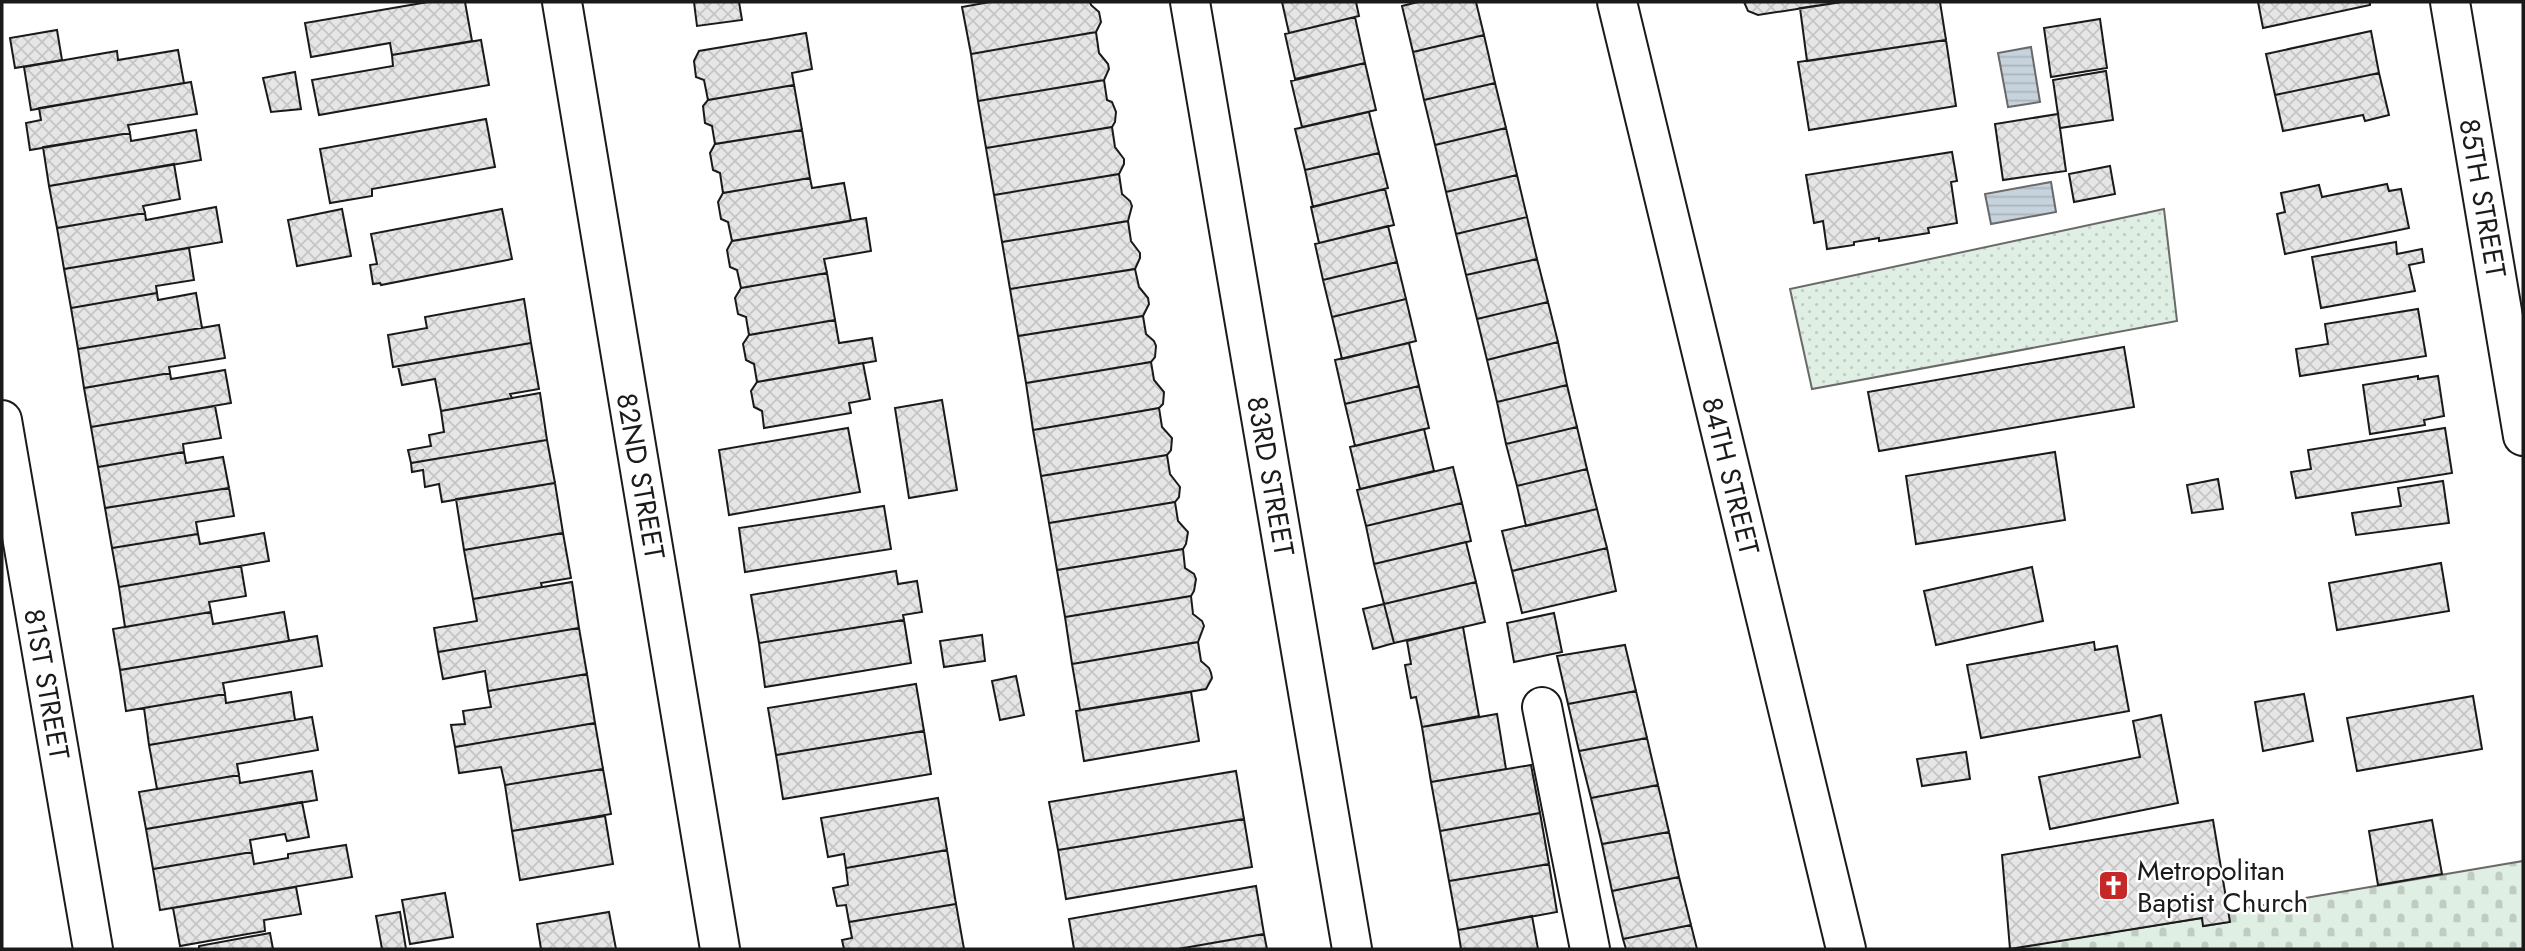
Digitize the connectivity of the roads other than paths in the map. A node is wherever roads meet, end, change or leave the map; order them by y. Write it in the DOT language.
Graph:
graph roads {
  1 [pos="562,2"];
  2 [pos="1190,2"];
  3 [pos="1617,2"];
  4 [pos="2450,2"];
  5 [pos="2,420"];
  6 [pos="2523,436"];
  7 [pos="1542,707"];
  8 [pos="93,949"];
  9 [pos="720,949"];
  10 [pos="1352,949"];
  11 [pos="1590,949"];
  12 [pos="1846,949"];
  1 -- 9 [label="street, 82ND STREET"];
  2 -- 10 [label="street, 83RD STREET"];
  3 -- 12 [label="street, 84TH STREET"];
  4 -- 6 [label="street, 85TH STREET"];
  5 -- 8 [label="street, 81ST STREET"];
  7 -- 11 [label="street"];
}
